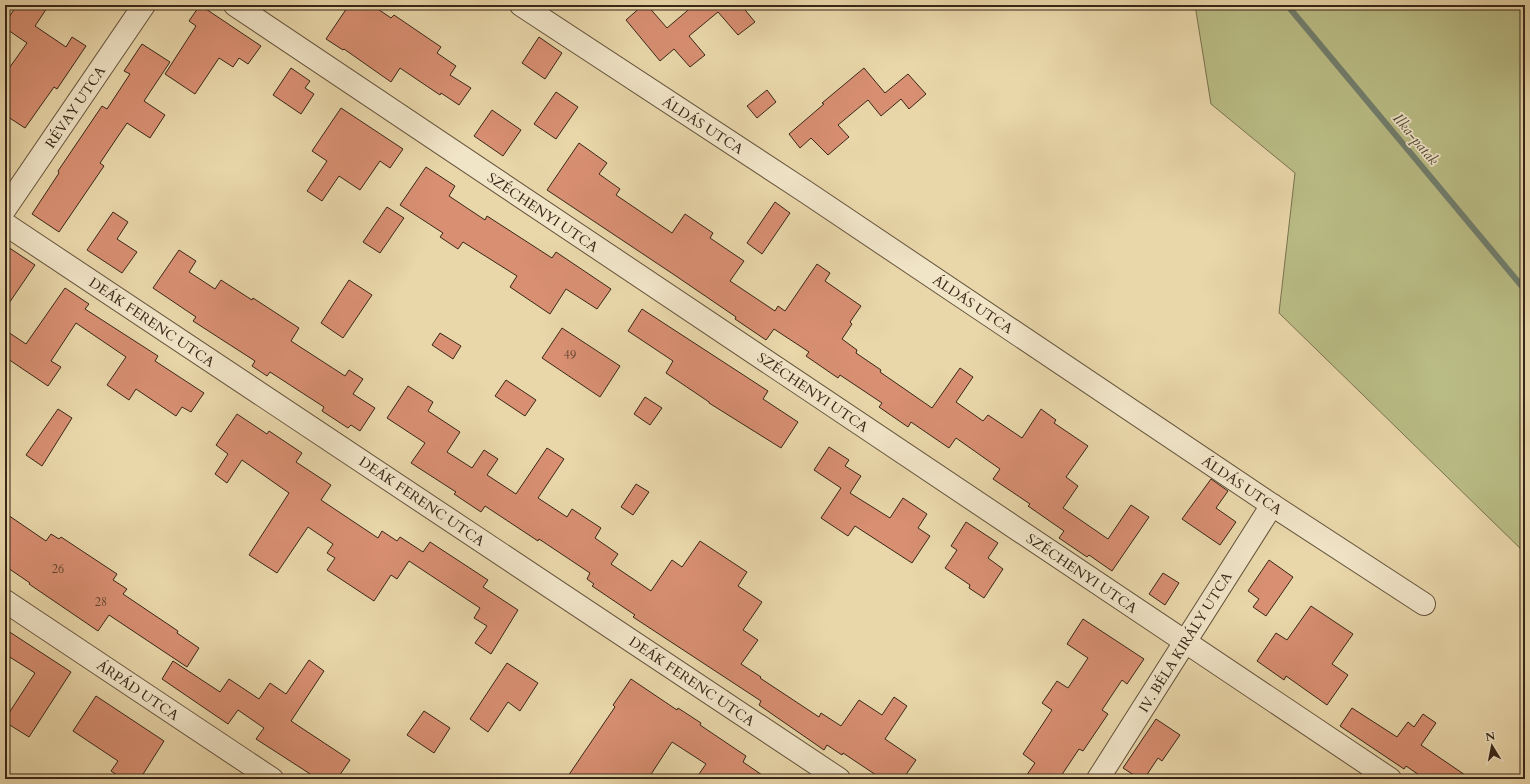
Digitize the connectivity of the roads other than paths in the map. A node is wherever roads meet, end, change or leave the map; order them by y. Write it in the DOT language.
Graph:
graph roads {
  1 [pos="144,5"];
  2 [pos="235,5"];
  3 [pos="521,5"];
  4 [pos="5,209"];
  5 [pos="5,224"];
  6 [pos="1272,505"];
  7 [pos="5,601"];
  8 [pos="1424,604"];
  9 [pos="1184,642"];
  10 [pos="272,779"];
  11 [pos="839,779"];
  12 [pos="1098,779"];
  13 [pos="1390,779"];
  1 -- 4 [label="street, RÉVAY UTCA"];
  2 -- 9 [label="street, SZÉCHENYI UTCA"];
  3 -- 6 [label="street, ÁLDÁS UTCA"];
  5 -- 11 [label="street, DEÁK FERENC UTCA"];
  6 -- 8 [label="street, ÁLDÁS UTCA"];
  6 -- 9 [label="street, IV. BÉLA KIRÁLY UTCA"];
  7 -- 10 [label="street, ÁRPÁD UTCA"];
  9 -- 12 [label="street, IV. BÉLA KIRÁLY UTCA"];
  9 -- 13 [label="street, SZÉCHENYI UTCA"];
}
